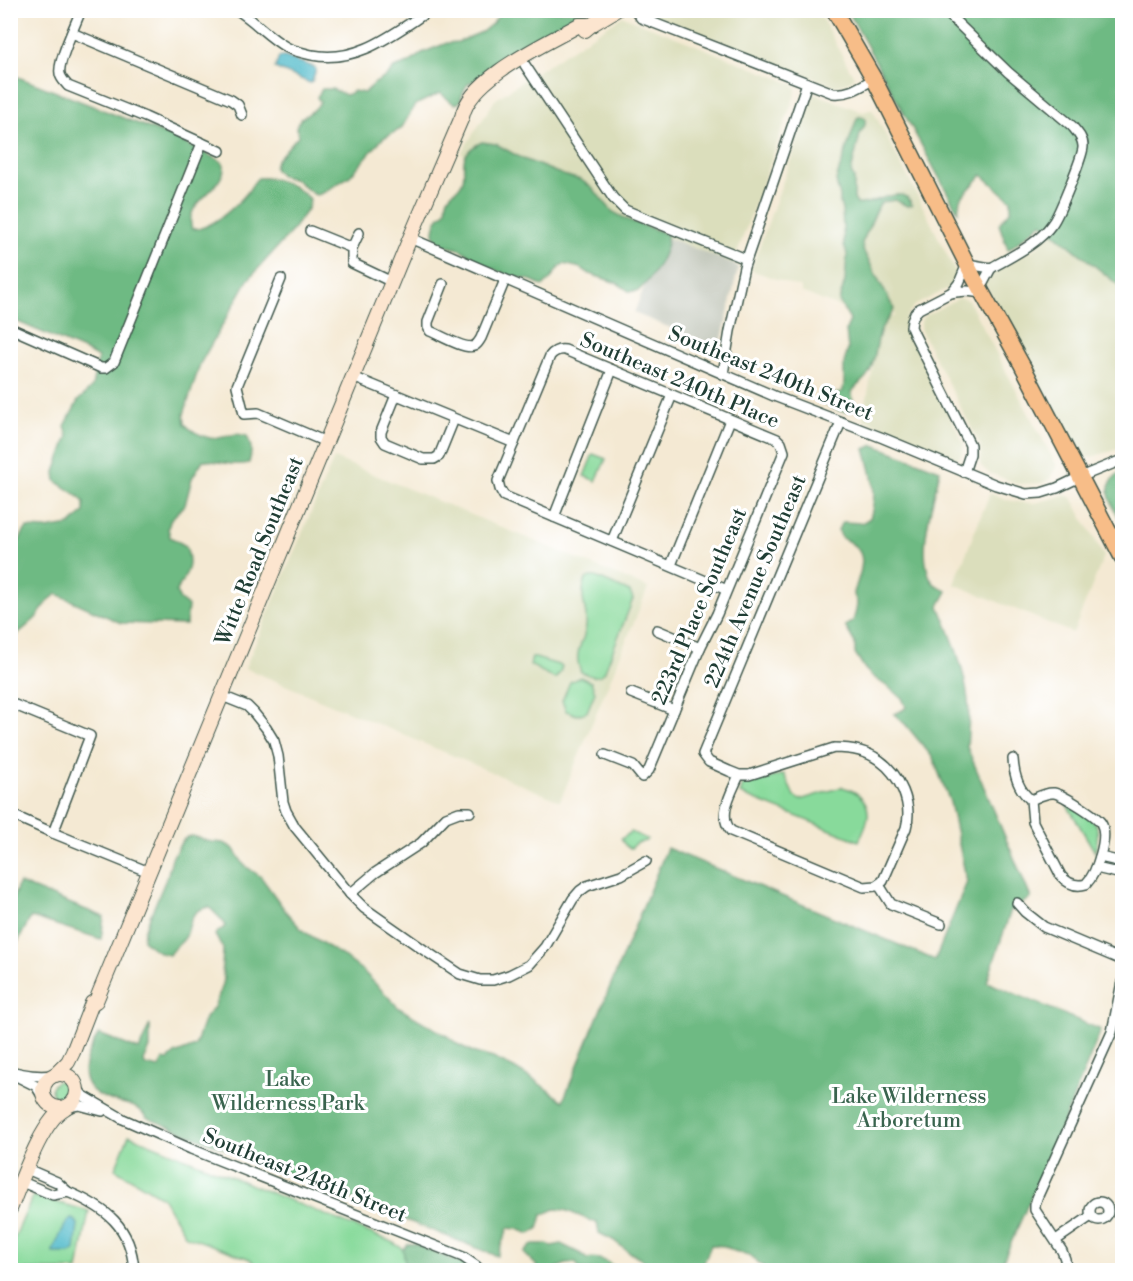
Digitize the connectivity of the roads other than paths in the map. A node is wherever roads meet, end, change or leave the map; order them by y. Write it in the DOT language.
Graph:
graph roads {
  1 [pos="81,10"];
  2 [pos="237,10"];
  3 [pos="616,10"];
  4 [pos="635,10"];
  5 [pos="834,10"];
  6 [pos="944,10"];
  7 [pos="428,11"];
  8 [pos="591,25"];
  9 [pos="72,33"];
  10 [pos="558,37"];
  11 [pos="525,65"];
  12 [pos="874,79"];
  13 [pos="807,83"];
  14 [pos="242,115"];
  15 [pos="462,117"];
  16 [pos="202,143"];
  17 [pos="220,151"];
  18 [pos="310,231"];
  19 [pos="359,233"];
  20 [pos="410,238"];
  21 [pos="352,248"];
  22 [pos="746,259"];
  23 [pos="968,264"];
  24 [pos="991,268"];
  25 [pos="281,279"];
  26 [pos="505,280"];
  27 [pos="392,282"];
  28 [pos="443,284"];
  29 [pos="981,291"];
  30 [pos="950,293"];
  31 [pos="10,328"];
  32 [pos="612,370"];
  33 [pos="723,374"];
  34 [pos="353,377"];
  35 [pos="396,395"];
  36 [pos="672,395"];
  37 [pos="454,419"];
  38 [pos="730,420"];
  39 [pos="841,422"];
  40 [pos="326,442"];
  41 [pos="514,443"];
  42 [pos="783,447"];
  43 [pos="1122,460"];
  44 [pos="964,472"];
  45 [pos="1080,477"];
  46 [pos="554,517"];
  47 [pos="612,541"];
  48 [pos="1122,557"];
  49 [pos="671,565"];
  50 [pos="727,590"];
  51 [pos="657,630"];
  52 [pos="700,648"];
  53 [pos="631,693"];
  54 [pos="222,696"];
  55 [pos="10,703"];
  56 [pos="674,710"];
  57 [pos="605,755"];
  58 [pos="1013,759"];
  59 [pos="739,774"];
  60 [pos="1031,800"];
  61 [pos="470,812"];
  62 [pos="10,814"];
  63 [pos="53,833"];
  64 [pos="1100,857"];
  65 [pos="646,861"];
  66 [pos="1122,862"];
  67 [pos="1096,868"];
  68 [pos="149,872"];
  69 [pos="1122,874"];
  70 [pos="879,885"];
  71 [pos="350,894"];
  72 [pos="1017,903"];
  73 [pos="941,924"];
  74 [pos="1122,960"];
  75 [pos="1122,982"];
  76 [pos="96,1001"];
  77 [pos="1112,1032"];
  78 [pos="1122,1037"];
  79 [pos="10,1072"];
  80 [pos="55,1075"];
  81 [pos="75,1083"];
  82 [pos="44,1099"];
  83 [pos="66,1108"];
  84 [pos="115,1115"];
  85 [pos="37,1144"];
  86 [pos="24,1176"];
  87 [pos="68,1192"];
  88 [pos="10,1209"];
  89 [pos="1091,1216"];
  90 [pos="1056,1240"];
  91 [pos="134,1270"];
  92 [pos="480,1270"];
  93 [pos="1066,1270"];
  1 -- 9 [label="street"];
  2 -- 7 [label="street"];
  3 -- 8 [label="street, Witte Road Southeast"];
  4 -- 13 [label="street"];
  5 -- 12 [label="main road"];
  6 -- 24 [label="street"];
  8 -- 10 [label="street, Witte Road Southeast"];
  8 -- 11 [label="street, Witte Road Southeast"];
  9 -- 14 [label="street"];
  9 -- 16 [label="street"];
  10 -- 11 [label="street"];
  10 -- 15 [label="street, Witte Road Southeast"];
  11 -- 15 [label="street, Witte Road Southeast"];
  11 -- 22 [label="street"];
  12 -- 13 [label="street"];
  12 -- 23 [label="main road"];
  13 -- 22 [label="street"];
  15 -- 20 [label="street, Witte Road Southeast"];
  16 -- 17 [label="street"];
  16 -- 31 [label="street"];
  18 -- 21 [label="street"];
  19 -- 21 [label="street"];
  20 -- 26 [label="street, Southeast 240th Street"];
  20 -- 27 [label="street, Witte Road Southeast"];
  21 -- 27 [label="street"];
  22 -- 33 [label="street"];
  23 -- 24 [label="street"];
  23 -- 29 [label="main road"];
  23 -- 30 [label="street"];
  24 -- 29 [label="street"];
  25 -- 40 [label="street"];
  26 -- 28 [label="street"];
  26 -- 33 [label="street, Southeast 240th Street"];
  27 -- 34 [label="street, Witte Road Southeast"];
  29 -- 30 [label="street"];
  29 -- 45 [label="main road"];
  30 -- 44 [label="street"];
  32 -- 36 [label="street, Southeast 240th Place"];
  32 -- 41 [label="street, Southeast 240th Place"];
  32 -- 46 [label="street"];
  33 -- 39 [label="street, Southeast 240th Street"];
  34 -- 35 [label="street"];
  34 -- 40 [label="street, Witte Road Southeast"];
  35 -- 37 [label="street"];
  35 -- 37 [label="street"];
  36 -- 38 [label="street, Southeast 240th Place"];
  36 -- 47 [label="street"];
  37 -- 41 [label="street"];
  38 -- 42 [label="street, Southeast 240th Place"];
  38 -- 49 [label="street"];
  39 -- 44 [label="street, Southeast 240th Street"];
  39 -- 59 [label="street, 224th Avenue Southeast"];
  40 -- 54 [label="street, Witte Road Southeast"];
  41 -- 46 [label="street"];
  42 -- 50 [label="street, 223rd Place Southeast"];
  43 -- 45 [label="street, Southeast 240th Street"];
  44 -- 45 [label="street, Southeast 240th Street"];
  45 -- 48 [label="main road"];
  46 -- 47 [label="street"];
  47 -- 49 [label="street"];
  49 -- 50 [label="street"];
  50 -- 52 [label="street, 223rd Place Southeast"];
  51 -- 52 [label="street"];
  52 -- 56 [label="street, 223rd Place Southeast"];
  53 -- 56 [label="street"];
  54 -- 68 [label="street, Witte Road Southeast"];
  54 -- 71 [label="street"];
  55 -- 63 [label="street"];
  56 -- 57 [label="street, 223rd Place Southeast"];
  58 -- 60 [label="street"];
  59 -- 70 [label="street"];
  59 -- 70 [label="street"];
  60 -- 64 [label="street"];
  60 -- 67 [label="street"];
  61 -- 71 [label="street"];
  62 -- 63 [label="street"];
  63 -- 68 [label="street"];
  64 -- 66 [label="street"];
  64 -- 67 [label="street"];
  65 -- 71 [label="street"];
  67 -- 69 [label="street"];
  68 -- 76 [label="street, Witte Road Southeast"];
  70 -- 73 [label="street"];
  72 -- 74 [label="street"];
  75 -- 77 [label="street"];
  76 -- 80 [label="street, Witte Road Southeast"];
  76 -- 81 [label="street, Witte Road Southeast"];
  77 -- 78 [label="street"];
  77 -- 90 [label="street"];
  79 -- 80 [label="street"];
  79 -- 82 [label="street"];
  80 -- 81 [label="street"];
  80 -- 82 [label="street"];
  81 -- 83 [label="street"];
  81 -- 84 [label="street, Southeast 248th Street"];
  82 -- 83 [label="street"];
  82 -- 85 [label="street"];
  83 -- 84 [label="street, Southeast 248th Street"];
  83 -- 85 [label="street"];
  84 -- 92 [label="street, Southeast 248th Street"];
  85 -- 86 [label="street"];
  86 -- 87 [label="street"];
  86 -- 87 [label="street"];
  86 -- 88 [label="street"];
  87 -- 91 [label="street"];
  89 -- 90 [label="street"];
  90 -- 93 [label="street"];
}
